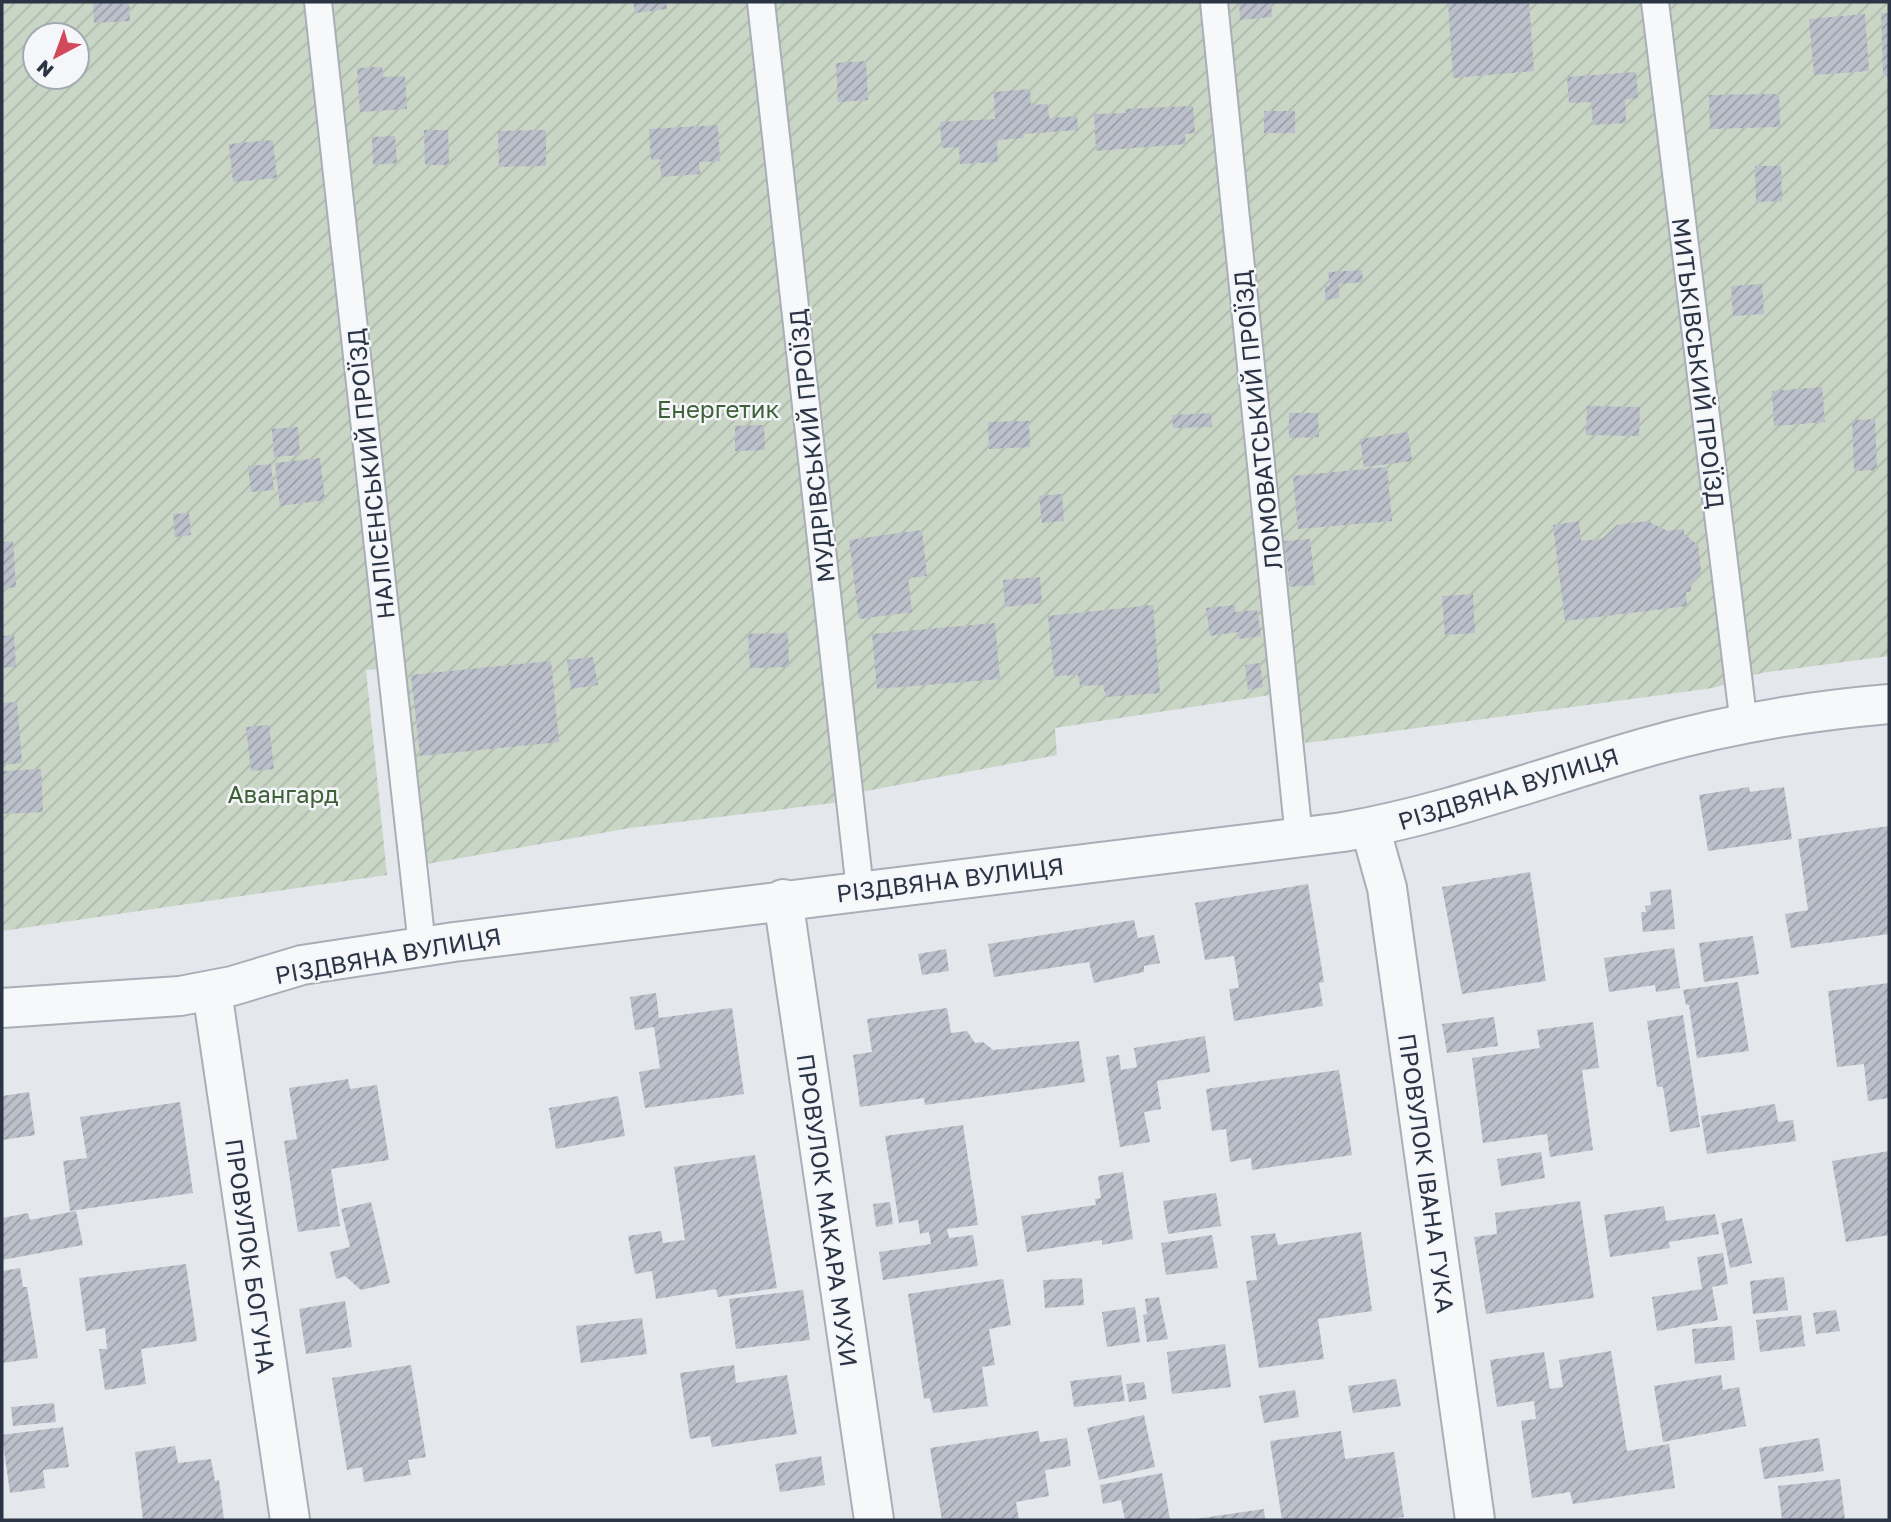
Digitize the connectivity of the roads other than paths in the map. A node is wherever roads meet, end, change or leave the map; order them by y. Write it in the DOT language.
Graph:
graph roads {
  1 [pos="318,2"];
  2 [pos="761,2"];
  3 [pos="1214,2"];
  4 [pos="1655,2"];
  5 [pos="1889,704"];
  6 [pos="1744,725"];
  7 [pos="1370,827"];
  8 [pos="1299,838"];
  9 [pos="860,890"];
  10 [pos="783,899"];
  11 [pos="422,946"];
  12 [pos="212,991"];
  13 [pos="2,1007"];
  14 [pos="290,1520"];
  15 [pos="874,1520"];
  16 [pos="1475,1520"];
  1 -- 11 [label="lane, НАЛІСЕНСЬКИЙ ПРОЇЗД"];
  2 -- 9 [label="lane, МУДРІВСЬКИЙ ПРОЇЗД"];
  3 -- 8 [label="lane, ЛОМОВАТСЬКИЙ ПРОЇЗД"];
  4 -- 6 [label="lane, МИТЬКІВСЬКИЙ ПРОЇЗД"];
  5 -- 6 [label="street, РІЗДВЯНА ВУЛИЦЯ"];
  6 -- 7 [label="street, РІЗДВЯНА ВУЛИЦЯ"];
  7 -- 8 [label="street, РІЗДВЯНА ВУЛИЦЯ"];
  7 -- 16 [label="street, ПРОВУЛОК ІВАНА ГУКА"];
  8 -- 9 [label="street, РІЗДВЯНА ВУЛИЦЯ"];
  9 -- 10 [label="street, РІЗДВЯНА ВУЛИЦЯ"];
  10 -- 11 [label="street, РІЗДВЯНА ВУЛИЦЯ"];
  10 -- 15 [label="street, ПРОВУЛОК МАКАРА МУХИ"];
  11 -- 12 [label="street, РІЗДВЯНА ВУЛИЦЯ"];
  12 -- 13 [label="street, РІЗДВЯНА ВУЛИЦЯ"];
  12 -- 14 [label="street, ПРОВУЛОК БОГУНА"];
}
